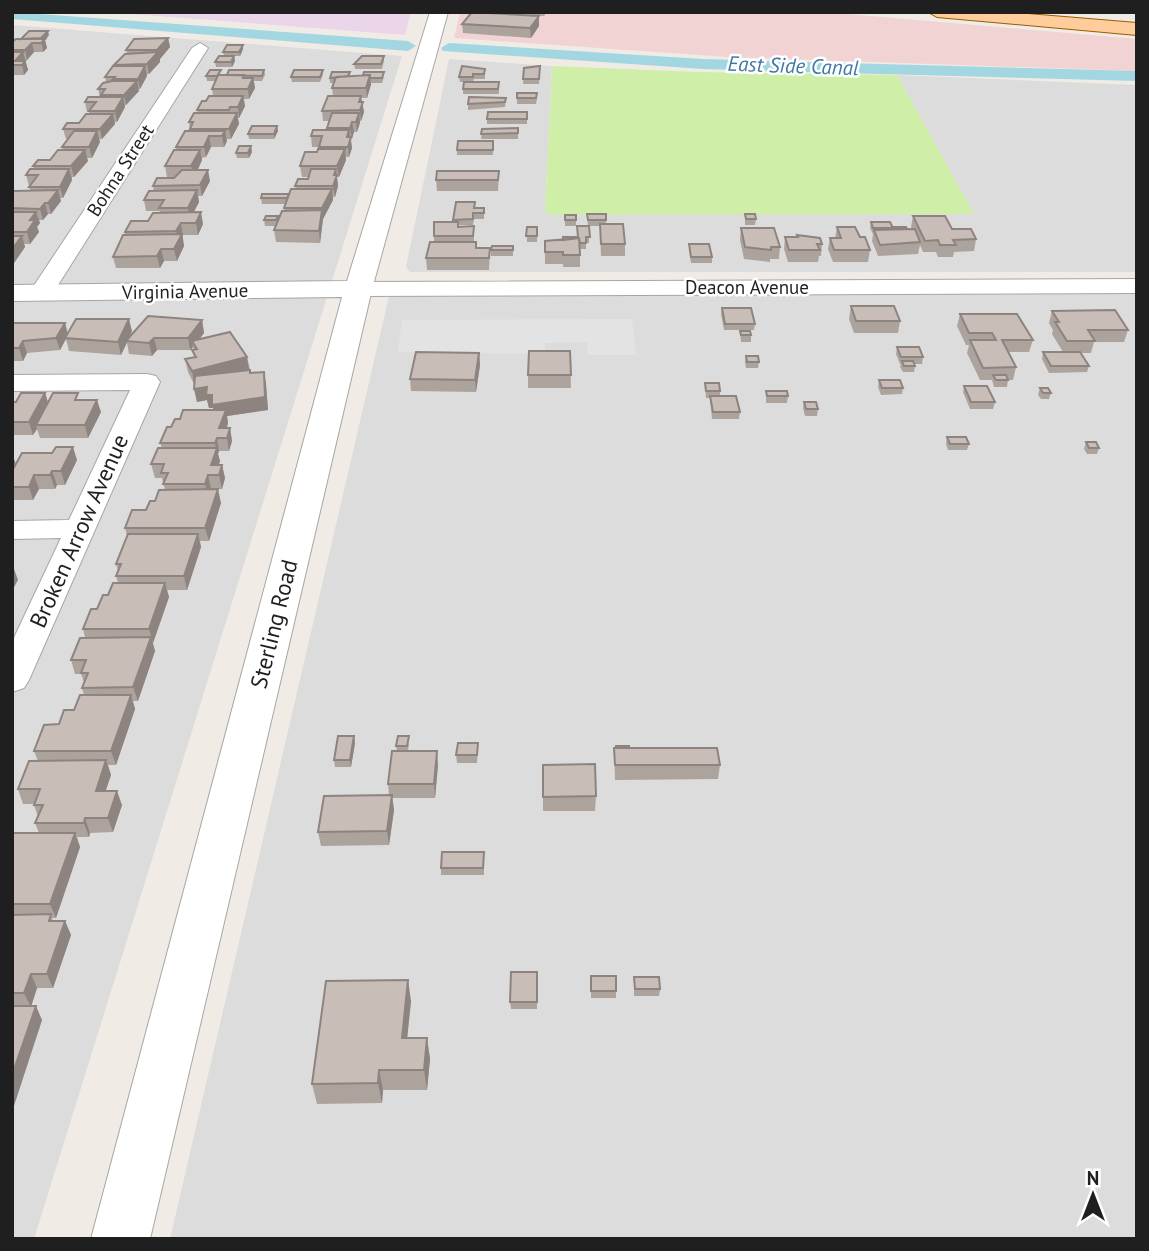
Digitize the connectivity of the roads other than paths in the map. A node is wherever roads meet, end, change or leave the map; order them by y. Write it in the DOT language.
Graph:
graph roads {
  1 [pos="439,12"];
  2 [pos="937,12"];
  3 [pos="1137,29"];
  4 [pos="200,48"];
  5 [pos="1137,286"];
  6 [pos="358,289"];
  7 [pos="12,293"];
  8 [pos="41,293"];
  9 [pos="12,383"];
  10 [pos="12,530"];
  11 [pos="80,530"];
  12 [pos="12,680"];
  13 [pos="120,1239"];
  1 -- 6 [label="street, Sterling Road"];
  2 -- 3 [label="main road"];
  4 -- 8 [label="street, Bohna Street"];
  5 -- 6 [label="street, Deacon Avenue"];
  6 -- 8 [label="street, Virginia Avenue"];
  6 -- 13 [label="street, Sterling Road"];
  7 -- 8 [label="street, Virginia Avenue"];
  9 -- 11 [label="street, Broken Arrow Avenue"];
  10 -- 11 [label="street"];
  11 -- 12 [label="street, Broken Arrow Avenue"];
}
